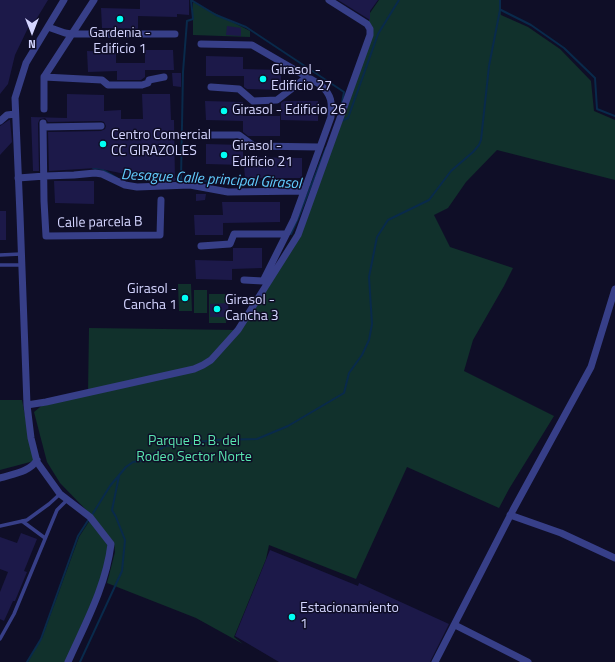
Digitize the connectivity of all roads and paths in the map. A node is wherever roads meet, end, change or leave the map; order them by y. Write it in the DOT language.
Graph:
graph roads {
  1 [pos="64,0"];
  2 [pos="94,0"];
  3 [pos="329,0"];
  4 [pos="48,27"];
  5 [pos="72,34"];
  6 [pos="175,34"];
  7 [pos="201,44"];
  8 [pos="44,77"];
  9 [pos="164,77"];
  10 [pos="307,77"];
  11 [pos="211,87"];
  12 [pos="44,109"];
  13 [pos="15,114"];
  14 [pos="0,121"];
  15 [pos="101,126"];
  16 [pos="210,134"];
  17 [pos="319,147"];
  18 [pos="44,176"];
  19 [pos="18,178"];
  20 [pos="304,191"];
  21 [pos="161,200"];
  22 [pos="286,234"];
  23 [pos="201,246"];
  24 [pos="21,254"];
  25 [pos="0,255"];
  26 [pos="0,265"];
  27 [pos="22,265"];
  28 [pos="244,280"];
  29 [pos="615,289"];
  30 [pos="27,405"];
  31 [pos="37,460"];
  32 [pos="0,478"];
  33 [pos="60,494"];
  34 [pos="67,500"];
  35 [pos="510,515"];
  36 [pos="22,522"];
  37 [pos="0,526"];
  38 [pos="45,538"];
  39 [pos="615,558"];
  40 [pos="454,625"];
  41 [pos="0,639"];
  42 [pos="68,662"];
  43 [pos="435,662"];
  44 [pos="528,662"];
  1 -- 4 [label="street"];
  2 -- 5 [label="street"];
  3 -- 30 [label="street"];
  4 -- 5 [label="street"];
  4 -- 13 [label="street"];
  5 -- 6 [label="street"];
  5 -- 8 [label="street"];
  7 -- 10 [label="street"];
  8 -- 9 [label="street"];
  8 -- 12 [label="street"];
  10 -- 11 [label="street"];
  10 -- 17 [label="street"];
  13 -- 14 [label="street"];
  13 -- 19 [label="street"];
  15 -- 18 [label="street, Calle parcela B"];
  16 -- 17 [label="street"];
  17 -- 20 [label="street"];
  18 -- 19 [label="street"];
  18 -- 20 [label="street"];
  18 -- 21 [label="street, Calle parcela B"];
  19 -- 24 [label="street"];
  20 -- 22 [label="street"];
  22 -- 23 [label="street"];
  22 -- 28 [label="street"];
  24 -- 25 [label="lane"];
  24 -- 27 [label="street"];
  26 -- 27 [label="lane"];
  27 -- 30 [label="street"];
  29 -- 35 [label="street"];
  30 -- 31 [label="street"];
  31 -- 32 [label="street"];
  31 -- 33 [label="street"];
  33 -- 34 [label="street"];
  33 -- 36 [label="lane"];
  34 -- 38 [label="lane"];
  34 -- 42 [label="street"];
  35 -- 39 [label="street"];
  35 -- 40 [label="street"];
  36 -- 37 [label="lane"];
  36 -- 38 [label="lane"];
  38 -- 41 [label="lane"];
  40 -- 43 [label="street"];
  40 -- 44 [label="street"];
}
